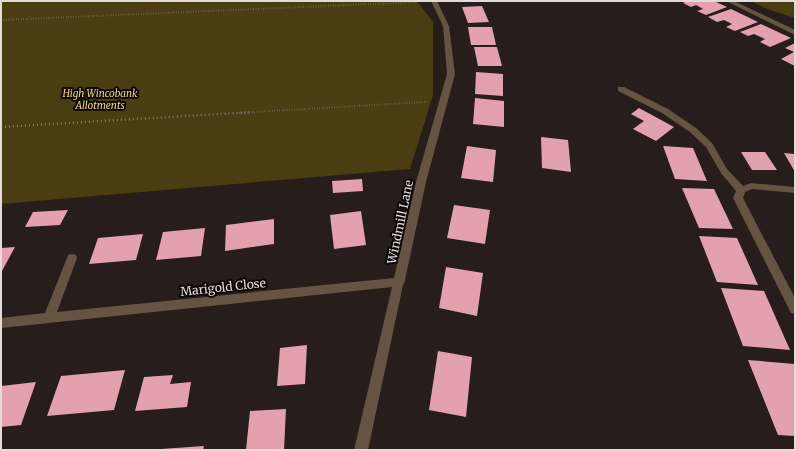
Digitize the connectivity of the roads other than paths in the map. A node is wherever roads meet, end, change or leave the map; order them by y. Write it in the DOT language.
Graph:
graph roads {
  1 [pos="434,1"];
  2 [pos="729,1"];
  3 [pos="795,33"];
  4 [pos="621,89"];
  5 [pos="741,190"];
  6 [pos="795,190"];
  7 [pos="72,258"];
  8 [pos="400,282"];
  9 [pos="795,309"];
  10 [pos="50,317"];
  11 [pos="1,323"];
  12 [pos="362,450"];
  1 -- 8 [label="street, Windmill Lane"];
  2 -- 3 [label="street"];
  4 -- 5 [label="street"];
  5 -- 6 [label="street"];
  5 -- 9 [label="street"];
  7 -- 10 [label="street"];
  8 -- 10 [label="street, Marigold Close"];
  8 -- 12 [label="street, Windmill Lane"];
  10 -- 11 [label="street, Marigold Close"];
}
